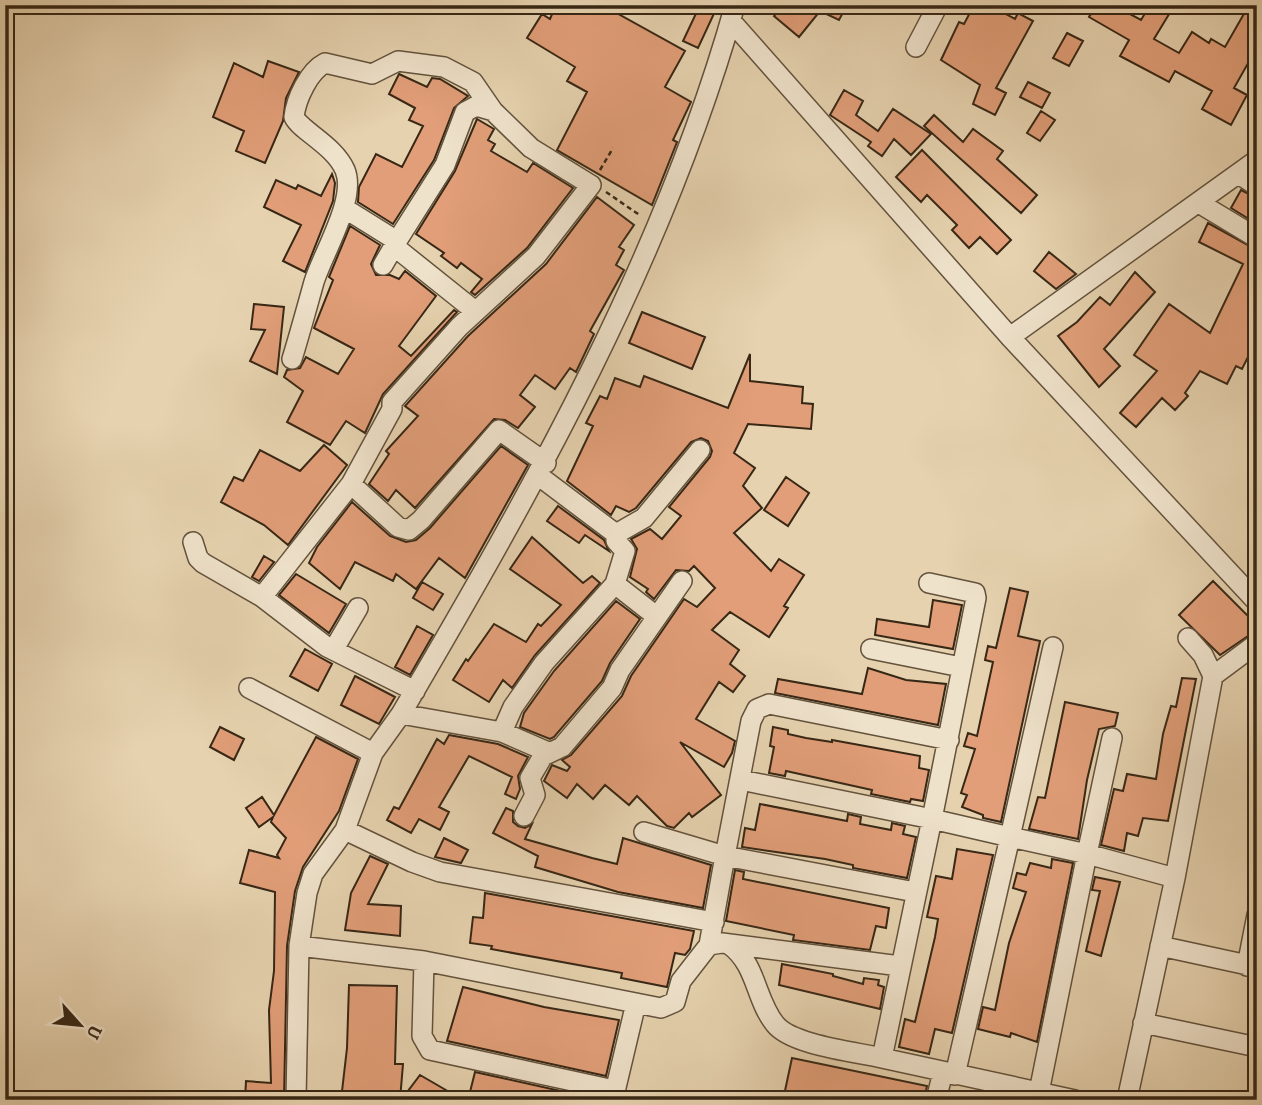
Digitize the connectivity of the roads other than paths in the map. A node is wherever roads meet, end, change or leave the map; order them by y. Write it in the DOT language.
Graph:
graph roads {
  1 [pos="938,5"];
  2 [pos="733,13"];
  3 [pos="916,47"];
  4 [pos="493,111"];
  5 [pos="1257,160"];
  6 [pos="1239,174"];
  7 [pos="1257,186"];
  8 [pos="1199,203"];
  9 [pos="344,208"];
  10 [pos="1257,238"];
  11 [pos="396,244"];
  12 [pos="383,265"];
  13 [pos="475,311"];
  14 [pos="1010,337"];
  15 [pos="292,359"];
  16 [pos="700,450"];
  17 [pos="542,469"];
  18 [pos="351,484"];
  19 [pos="616,534"];
  20 [pos="193,542"];
  21 [pos="682,581"];
  22 [pos="929,583"];
  23 [pos="615,584"];
  24 [pos="262,597"];
  25 [pos="1257,602"];
  26 [pos="358,608"];
  27 [pos="656,616"];
  28 [pos="1188,638"];
  29 [pos="1053,647"];
  30 [pos="1252,647"];
  31 [pos="334,649"];
  32 [pos="871,649"];
  33 [pos="961,667"];
  34 [pos="1213,676"];
  35 [pos="248,688"];
  36 [pos="415,691"];
  37 [pos="401,714"];
  38 [pos="502,732"];
  39 [pos="1112,738"];
  40 [pos="949,740"];
  41 [pos="548,752"];
  42 [pos="373,753"];
  43 [pos="741,780"];
  44 [pos="524,816"];
  45 [pos="933,819"];
  46 [pos="345,830"];
  47 [pos="644,832"];
  48 [pos="1010,837"];
  49 [pos="1087,854"];
  50 [pos="725,856"];
  51 [pos="1175,878"];
  52 [pos="915,892"];
  53 [pos="1257,915"];
  54 [pos="714,922"];
  55 [pos="709,945"];
  56 [pos="730,945"];
  57 [pos="299,946"];
  58 [pos="1160,946"];
  59 [pos="424,961"];
  60 [pos="900,967"];
  61 [pos="1252,967"];
  62 [pos="636,1003"];
  63 [pos="1143,1023"];
  64 [pos="1257,1047"];
  65 [pos="883,1058"];
  66 [pos="949,1073"];
  67 [pos="1039,1092"];
  68 [pos="613,1095"];
  69 [pos="296,1100"];
  70 [pos="936,1100"];
  71 [pos="1075,1100"];
  72 [pos="1127,1100"];
  1 -- 3 [label="street"];
  2 -- 14 [label="street"];
  2 -- 17 [label="street"];
  4 -- 9 [label="street"];
  4 -- 11 [label="street"];
  4 -- 13 [label="street"];
  5 -- 6 [label="street"];
  6 -- 7 [label="street"];
  6 -- 8 [label="street"];
  8 -- 10 [label="street"];
  8 -- 14 [label="street"];
  9 -- 11 [label="street"];
  9 -- 15 [label="street"];
  11 -- 12 [label="street"];
  11 -- 13 [label="street"];
  13 -- 18 [label="street"];
  14 -- 25 [label="street"];
  16 -- 19 [label="street"];
  17 -- 18 [label="street"];
  17 -- 19 [label="street"];
  17 -- 36 [label="street"];
  18 -- 24 [label="street"];
  19 -- 23 [label="street"];
  20 -- 24 [label="street"];
  21 -- 27 [label="street"];
  22 -- 33 [label="street"];
  23 -- 27 [label="street"];
  23 -- 38 [label="street"];
  24 -- 31 [label="street"];
  26 -- 31 [label="street"];
  27 -- 41 [label="street"];
  28 -- 34 [label="street"];
  29 -- 48 [label="street"];
  30 -- 34 [label="street"];
  31 -- 36 [label="street"];
  32 -- 33 [label="street"];
  33 -- 40 [label="street"];
  34 -- 51 [label="street"];
  35 -- 42 [label="street"];
  36 -- 37 [label="street"];
  37 -- 38 [label="street"];
  37 -- 42 [label="street"];
  38 -- 41 [label="street"];
  39 -- 49 [label="street"];
  40 -- 43 [label="street"];
  40 -- 45 [label="street"];
  41 -- 44 [label="street"];
  42 -- 46 [label="street"];
  43 -- 45 [label="street"];
  43 -- 50 [label="street"];
  45 -- 48 [label="street"];
  45 -- 52 [label="street"];
  46 -- 54 [label="street"];
  46 -- 57 [label="street"];
  47 -- 50 [label="street"];
  48 -- 49 [label="street"];
  48 -- 66 [label="street"];
  49 -- 51 [label="street"];
  49 -- 67 [label="street"];
  50 -- 52 [label="street"];
  50 -- 54 [label="street"];
  51 -- 58 [label="street"];
  52 -- 60 [label="street"];
  53 -- 61 [label="street"];
  54 -- 55 [label="street"];
  55 -- 56 [label="street"];
  55 -- 62 [label="street"];
  56 -- 60 [label="street"];
  56 -- 65 [label="street"];
  57 -- 59 [label="street"];
  57 -- 69 [label="street"];
  58 -- 61 [label="street"];
  58 -- 63 [label="street"];
  59 -- 62 [label="street"];
  59 -- 68 [label="street"];
  60 -- 65 [label="street"];
  62 -- 68 [label="street"];
  63 -- 64 [label="street"];
  63 -- 72 [label="street"];
  65 -- 66 [label="street"];
  66 -- 67 [label="street"];
  66 -- 70 [label="street"];
  67 -- 71 [label="street"];
}
